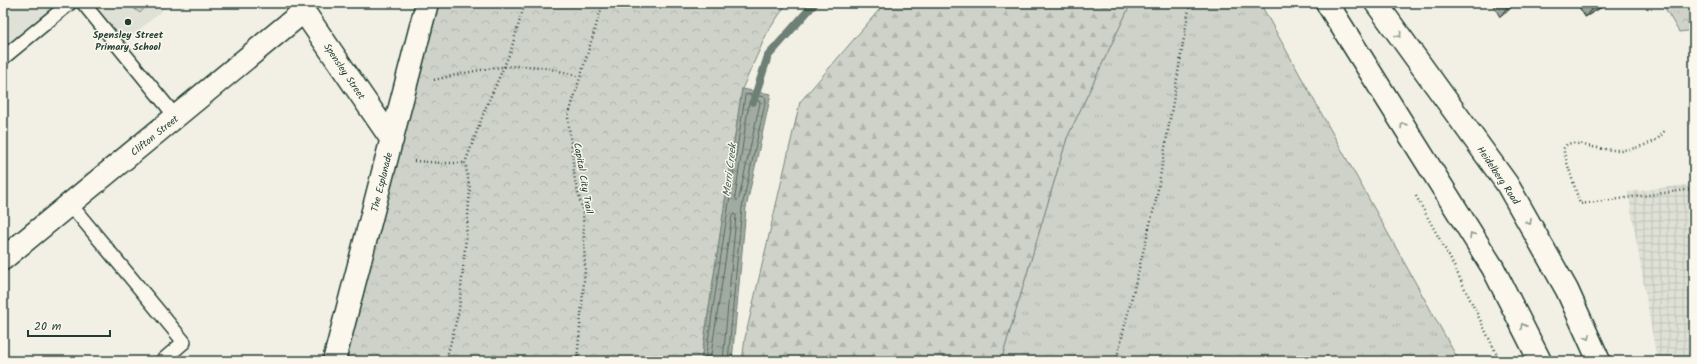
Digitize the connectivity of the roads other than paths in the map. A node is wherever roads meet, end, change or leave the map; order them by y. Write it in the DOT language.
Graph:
graph roads {
  1 [pos="70,3"];
  2 [pos="83,3"];
  3 [pos="427,3"];
  4 [pos="1327,3"];
  5 [pos="1376,3"];
  6 [pos="301,7"];
  7 [pos="3,58"];
  8 [pos="176,117"];
  9 [pos="392,140"];
  10 [pos="70,204"];
  11 [pos="3,259"];
  12 [pos="162,361"];
  13 [pos="334,361"];
  14 [pos="1540,361"];
  15 [pos="1599,361"];
  1 -- 7 [label="lane"];
  2 -- 8 [label="lane"];
  3 -- 9 [label="street, The Esplanade"];
  14 -- 4 [label="street, one-way"];
  5 -- 15 [label="street, Heidelberg Road, one-way"];
  6 -- 8 [label="street, Clifton Street"];
  6 -- 9 [label="street, Spensley Street"];
  8 -- 10 [label="street, Clifton Street"];
  9 -- 13 [label="street, The Esplanade"];
  10 -- 11 [label="street, Clifton Street"];
  10 -- 12 [label="lane"];
}
